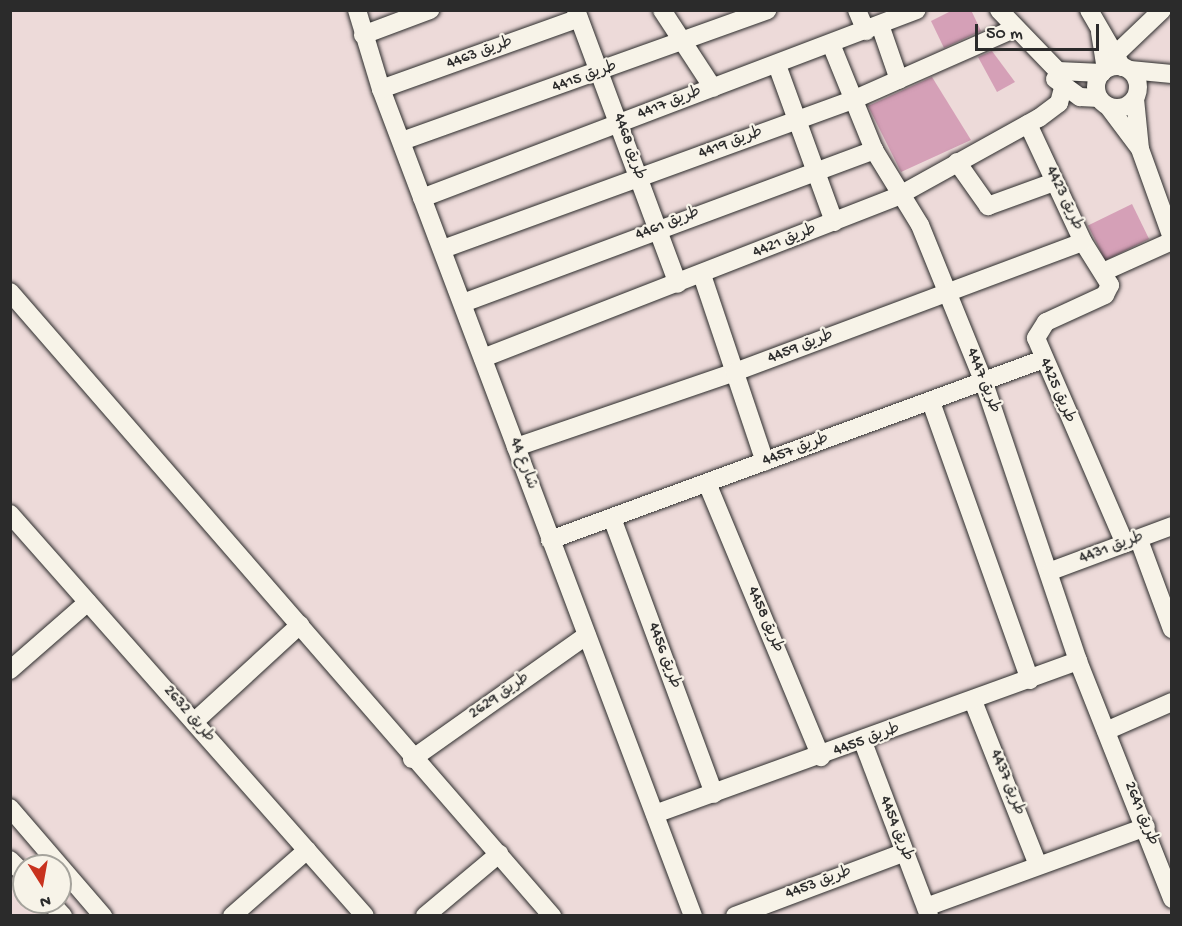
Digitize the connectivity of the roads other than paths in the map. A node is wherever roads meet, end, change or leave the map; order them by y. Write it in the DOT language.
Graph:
graph roads {
  1 [pos="357,10"];
  2 [pos="430,10"];
  3 [pos="662,10"];
  4 [pos="767,10"];
  5 [pos="857,10"];
  6 [pos="917,10"];
  7 [pos="999,10"];
  8 [pos="1089,10"];
  9 [pos="1162,10"];
  10 [pos="577,14"];
  11 [pos="873,28"];
  12 [pos="1014,29"];
  13 [pos="363,35"];
  14 [pos="683,44"];
  15 [pos="831,44"];
  16 [pos="1046,62"];
  17 [pos="777,65"];
  18 [pos="1115,67"];
  19 [pos="601,72"];
  20 [pos="1172,75"];
  21 [pos="899,80"];
  22 [pos="713,88"];
  23 [pos="1063,88"];
  24 [pos="381,89"];
  25 [pos="1136,98"];
  26 [pos="855,99"];
  27 [pos="1104,102"];
  28 [pos="798,120"];
  29 [pos="620,123"];
  30 [pos="1028,124"];
  31 [pos="402,141"];
  32 [pos="1140,149"];
  33 [pos="874,150"];
  34 [pos="957,162"];
  35 [pos="816,170"];
  36 [pos="639,177"];
  37 [pos="1054,182"];
  38 [pos="898,196"];
  39 [pos="422,198"];
  40 [pos="834,222"];
  41 [pos="658,228"];
  42 [pos="1172,239"];
  43 [pos="1083,242"];
  44 [pos="443,249"];
  45 [pos="1103,272"];
  46 [pos="702,275"];
  47 [pos="678,284"];
  48 [pos="10,292"];
  49 [pos="947,294"];
  50 [pos="463,303"];
  51 [pos="483,358"];
  52 [pos="1041,360"];
  53 [pos="735,372"];
  54 [pos="984,383"];
  55 [pos="931,402"];
  56 [pos="516,447"];
  57 [pos="765,462"];
  58 [pos="707,483"];
  59 [pos="10,514"];
  60 [pos="612,518"];
  61 [pos="1172,526"];
  62 [pos="550,540"];
  63 [pos="1132,542"];
  64 [pos="1051,571"];
  65 [pos="88,602"];
  66 [pos="300,625"];
  67 [pos="1172,629"];
  68 [pos="588,635"];
  69 [pos="1078,661"];
  70 [pos="10,670"];
  71 [pos="1030,680"];
  72 [pos="973,702"];
  73 [pos="1172,702"];
  74 [pos="194,722"];
  75 [pos="1106,731"];
  76 [pos="863,742"];
  77 [pos="821,758"];
  78 [pos="412,759"];
  79 [pos="714,794"];
  80 [pos="10,808"];
  81 [pos="655,814"];
  82 [pos="1146,827"];
  83 [pos="307,850"];
  84 [pos="903,853"];
  85 [pos="499,854"];
  86 [pos="1038,865"];
  87 [pos="1172,899"];
  88 [pos="928,911"];
  89 [pos="103,915"];
  90 [pos="232,915"];
  91 [pos="365,915"];
  92 [pos="425,915"];
  93 [pos="552,915"];
  94 [pos="693,915"];
  95 [pos="735,915"];
  1 -- 13 [label="street, شارع 44"];
  2 -- 13 [label="street"];
  3 -- 14 [label="street"];
  4 -- 14 [label="street, طريق 4415"];
  5 -- 11 [label="street"];
  6 -- 11 [label="street, طريق 4417"];
  7 -- 12 [label="street"];
  8 -- 18 [label="street"];
  9 -- 18 [label="street"];
  10 -- 19 [label="street, طريق 4468"];
  10 -- 24 [label="street, طريق 4463"];
  11 -- 15 [label="street, طريق 4417"];
  11 -- 21 [label="street"];
  12 -- 16 [label="street"];
  12 -- 21 [label="street, طريق 4419"];
  13 -- 24 [label="street, شارع 44"];
  14 -- 19 [label="street, طريق 4415"];
  14 -- 22 [label="street"];
  15 -- 17 [label="street, طريق 4417"];
  15 -- 26 [label="street, طريق 4447"];
  16 -- 18 [label="street"];
  16 -- 23 [label="street"];
  17 -- 22 [label="street, طريق 4417"];
  17 -- 28 [label="street"];
  18 -- 20 [label="street"];
  18 -- 25 [label="street"];
  18 -- 27 [label="street"];
  19 -- 29 [label="street, طريق 4468"];
  19 -- 31 [label="street, طريق 4415"];
  20 -- 25 [label="street"];
  21 -- 26 [label="street, طريق 4419"];
  22 -- 29 [label="street, طريق 4417"];
  23 -- 27 [label="street"];
  23 -- 30 [label="street, طريق 4421"];
  24 -- 31 [label="street, شارع 44"];
  25 -- 27 [label="street"];
  25 -- 32 [label="street"];
  26 -- 28 [label="street, طريق 4419"];
  26 -- 33 [label="street, طريق 4447"];
  27 -- 32 [label="street"];
  28 -- 35 [label="street"];
  28 -- 36 [label="street, طريق 4419"];
  29 -- 36 [label="street, طريق 4468"];
  29 -- 39 [label="street, طريق 4417"];
  30 -- 34 [label="street, طريق 4421"];
  30 -- 37 [label="street, طريق 4423"];
  31 -- 39 [label="street, شارع 44"];
  32 -- 42 [label="street"];
  33 -- 35 [label="street, طريق 4461"];
  33 -- 38 [label="street, طريق 4447"];
  34 -- 37 [label="street"];
  34 -- 38 [label="street, طريق 4421"];
  35 -- 40 [label="street"];
  35 -- 41 [label="street, طريق 4461"];
  36 -- 41 [label="street, طريق 4468"];
  36 -- 44 [label="street, طريق 4419"];
  37 -- 43 [label="street, طريق 4423"];
  38 -- 40 [label="street, طريق 4421"];
  38 -- 49 [label="street, طريق 4447"];
  39 -- 44 [label="street, شارع 44"];
  40 -- 46 [label="street, طريق 4421"];
  41 -- 47 [label="street, طريق 4468"];
  41 -- 50 [label="street, طريق 4461"];
  42 -- 45 [label="street"];
  43 -- 45 [label="street, طريق 4423"];
  43 -- 49 [label="street, طريق 4459"];
  44 -- 50 [label="street, شارع 44"];
  45 -- 52 [label="street, طريق 4425"];
  46 -- 47 [label="street, طريق 4421"];
  46 -- 53 [label="street"];
  47 -- 51 [label="street, طريق 4421"];
  48 -- 66 [label="street"];
  49 -- 53 [label="street, طريق 4459"];
  49 -- 54 [label="street, طريق 4447"];
  50 -- 51 [label="street, شارع 44"];
  51 -- 56 [label="street, شارع 44"];
  52 -- 54 [label="street, طريق 4457"];
  52 -- 63 [label="street, طريق 4425"];
  53 -- 56 [label="street, طريق 4459"];
  53 -- 57 [label="street"];
  54 -- 55 [label="street, طريق 4457"];
  54 -- 64 [label="street, طريق 4447"];
  55 -- 57 [label="street, طريق 4457"];
  55 -- 71 [label="street"];
  56 -- 62 [label="street, شارع 44"];
  57 -- 58 [label="street, طريق 4457"];
  58 -- 60 [label="street, طريق 4457"];
  58 -- 77 [label="street, طريق 4458"];
  59 -- 65 [label="street, طريق 2632"];
  60 -- 62 [label="street, طريق 4457"];
  60 -- 79 [label="street, طريق 4456"];
  61 -- 63 [label="street, طريق 4431"];
  62 -- 68 [label="street, شارع 44"];
  63 -- 64 [label="street, طريق 4431"];
  63 -- 67 [label="street, طريق 4425"];
  64 -- 69 [label="street, طريق 4447"];
  65 -- 70 [label="street"];
  65 -- 74 [label="street, طريق 2632"];
  66 -- 74 [label="street"];
  66 -- 78 [label="street"];
  68 -- 78 [label="street, طريق 2629"];
  68 -- 81 [label="street, شارع 44"];
  69 -- 71 [label="street, طريق 4455"];
  69 -- 75 [label="street, طريق 4447"];
  71 -- 72 [label="street, طريق 4455"];
  72 -- 76 [label="street, طريق 4455"];
  72 -- 86 [label="street, طريق 4437"];
  73 -- 75 [label="street"];
  74 -- 83 [label="street, طريق 2632"];
  75 -- 82 [label="street, طريق 2641"];
  76 -- 77 [label="street, طريق 4455"];
  76 -- 84 [label="street, طريق 4454"];
  77 -- 79 [label="street, طريق 4455"];
  78 -- 85 [label="street"];
  79 -- 81 [label="street, طريق 4455"];
  80 -- 89 [label="street"];
  81 -- 94 [label="street, شارع 44"];
  82 -- 86 [label="street"];
  82 -- 87 [label="street, طريق 2641"];
  83 -- 90 [label="street"];
  83 -- 91 [label="street, طريق 2632"];
  84 -- 88 [label="street, طريق 4454"];
  84 -- 95 [label="street, طريق 4453"];
  85 -- 92 [label="street"];
  85 -- 93 [label="street"];
  86 -- 88 [label="street"];
}
